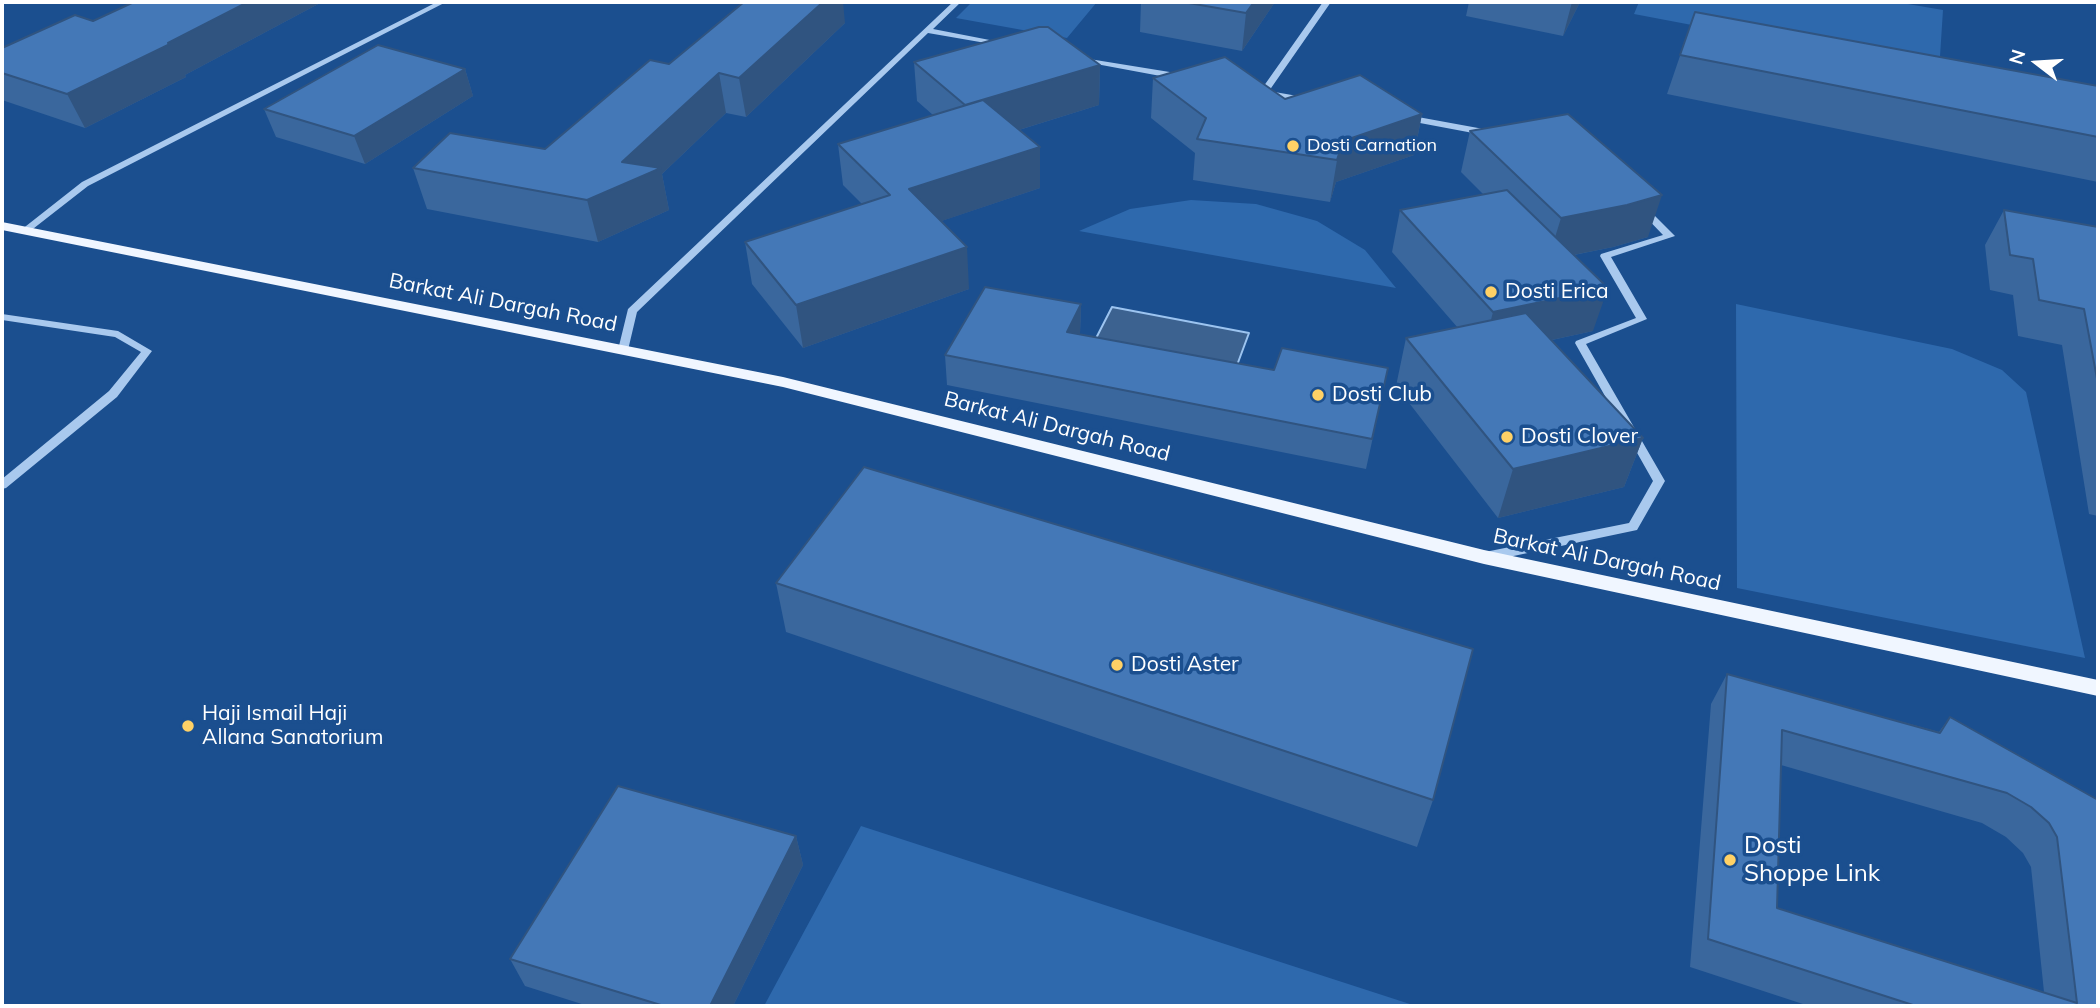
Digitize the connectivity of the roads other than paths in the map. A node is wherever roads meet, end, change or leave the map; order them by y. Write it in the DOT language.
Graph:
graph roads {
  1 [pos="442,2"];
  2 [pos="957,2"];
  3 [pos="1327,2"];
  4 [pos="928,32"];
  5 [pos="1008,46"];
  6 [pos="1062,56"];
  7 [pos="1197,80"];
  8 [pos="1250,90"];
  9 [pos="1264,92"];
  10 [pos="1312,101"];
  11 [pos="1400,117"];
  12 [pos="1505,135"];
  13 [pos="1631,197"];
  14 [pos="2,226"];
  15 [pos="26,230"];
  16 [pos="2,317"];
  17 [pos="623,350"];
  18 [pos="2,485"];
  19 [pos="1484,557"];
  20 [pos="2098,688"];
  1 -- 15 [label="lane"];
  2 -- 4 [label="lane"];
  3 -- 9 [label="lane"];
  4 -- 5 [label="lane"];
  4 -- 17 [label="lane"];
  6 -- 7 [label="lane"];
  8 -- 9 [label="lane"];
  9 -- 10 [label="lane"];
  11 -- 12 [label="lane"];
  13 -- 19 [label="lane"];
  14 -- 15 [label="main road, Barkat Ali Dargah Road"];
  15 -- 17 [label="main road, Barkat Ali Dargah Road"];
  16 -- 18 [label="lane"];
  17 -- 19 [label="main road, Barkat Ali Dargah Road"];
  19 -- 20 [label="main road, Barkat Ali Dargah Road"];
}
